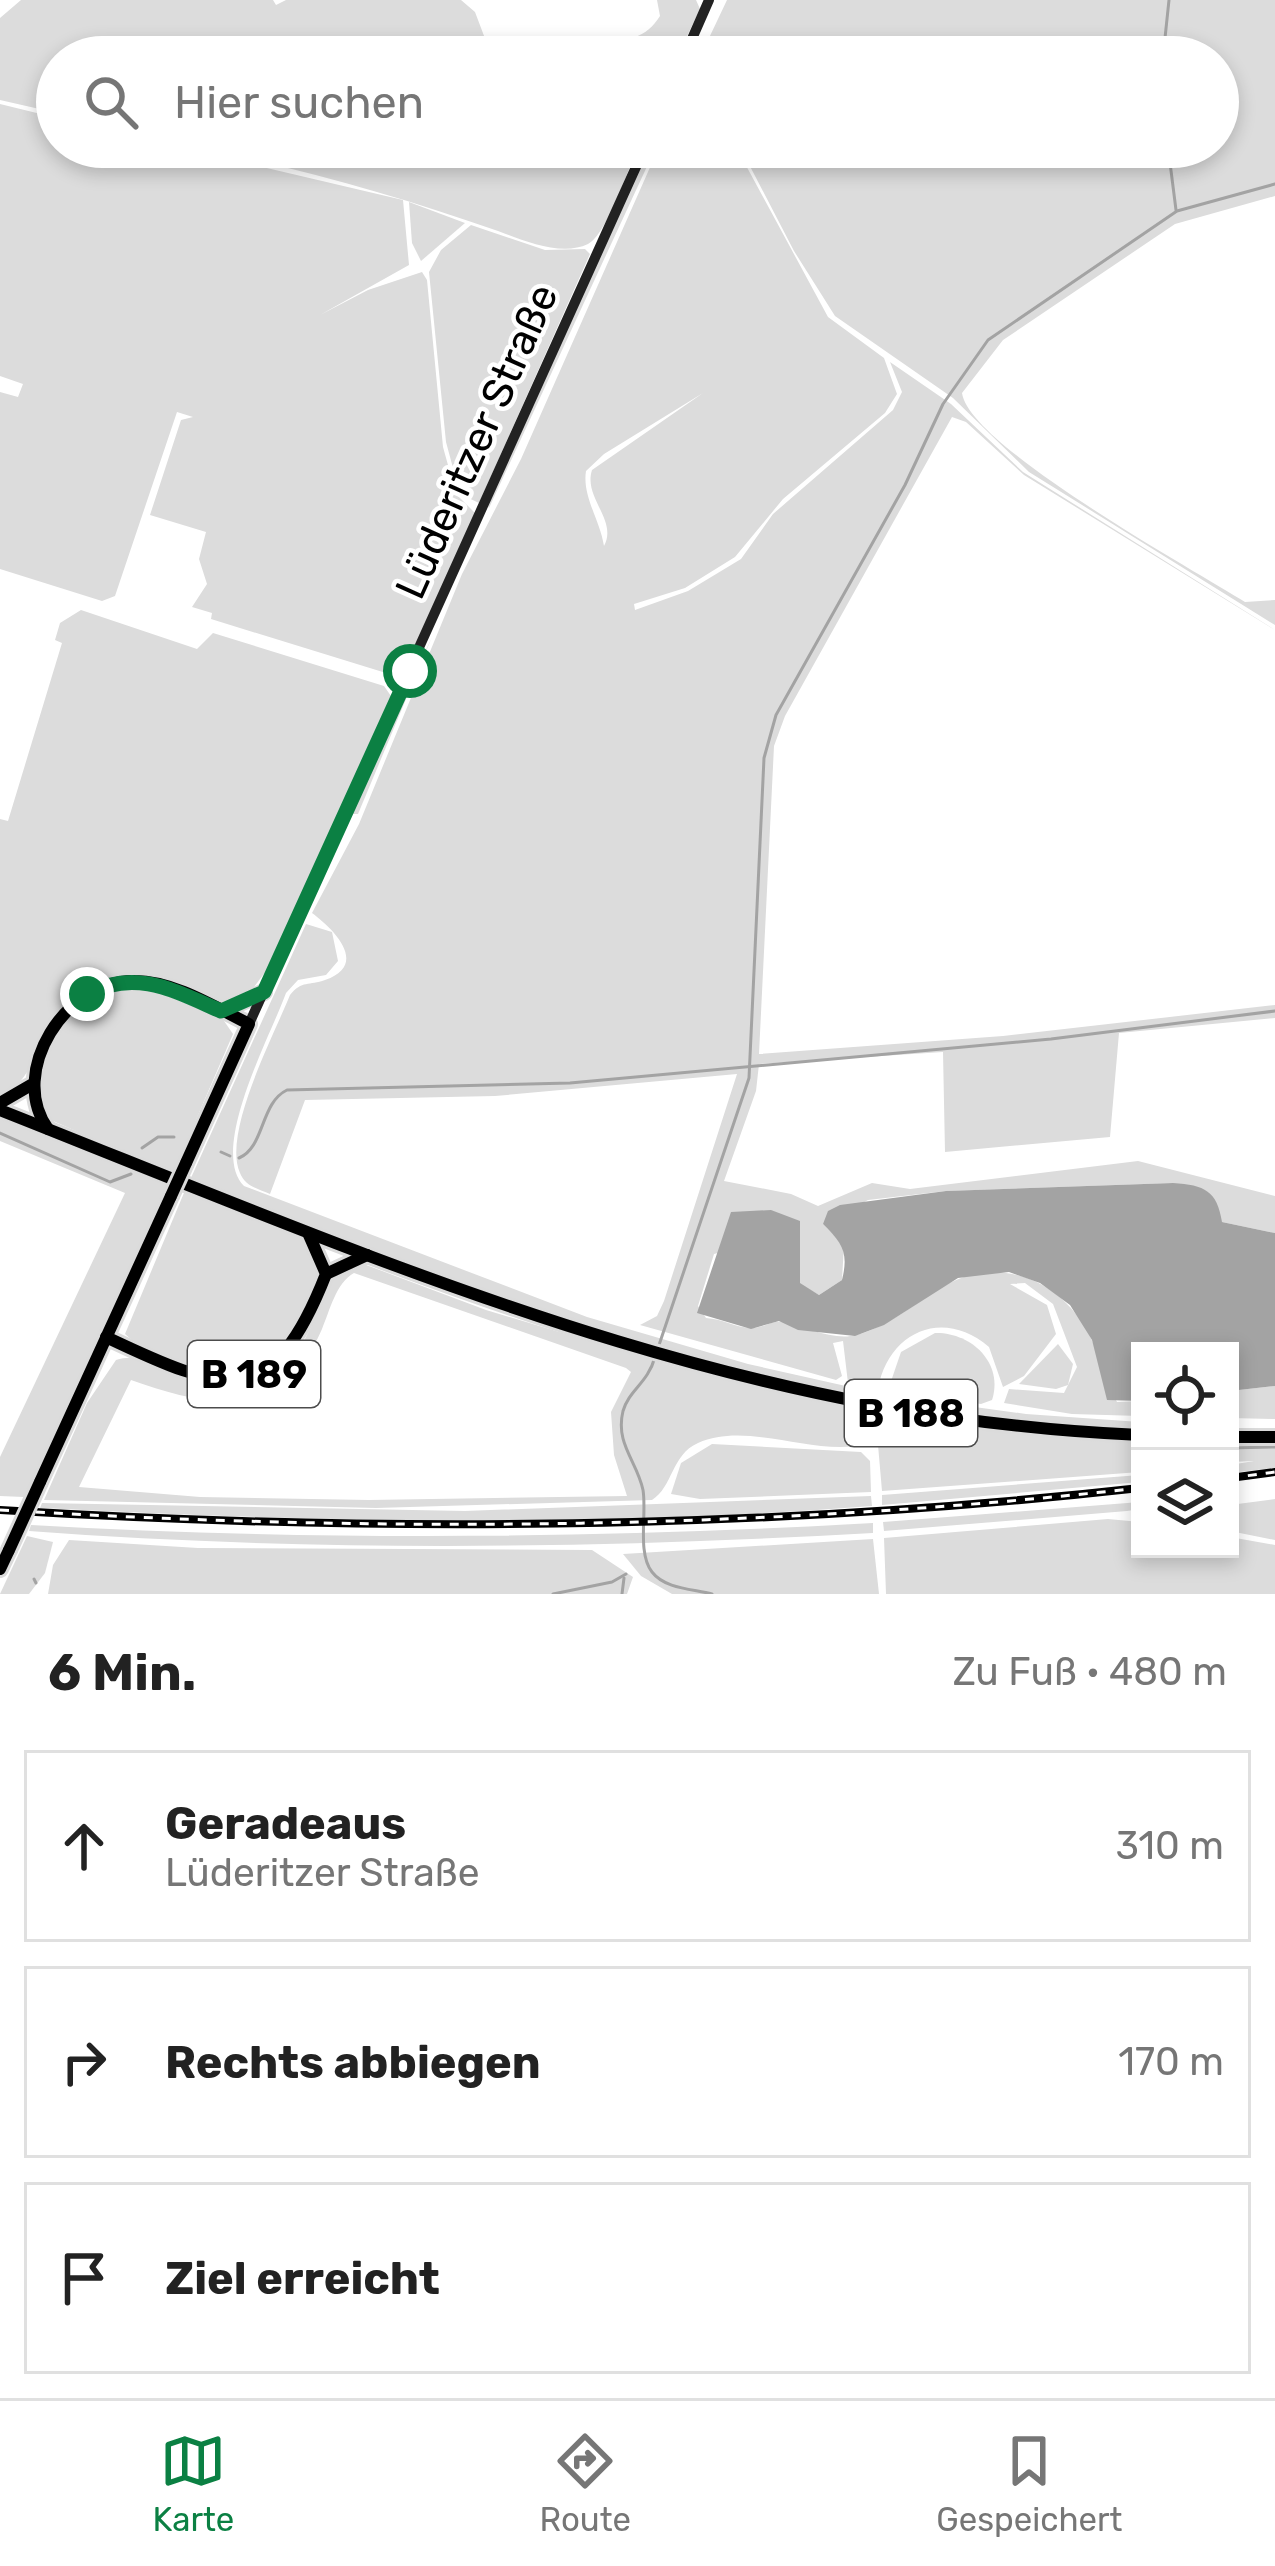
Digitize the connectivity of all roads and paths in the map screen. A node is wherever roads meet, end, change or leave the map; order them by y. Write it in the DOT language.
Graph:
graph roads {
  1 [pos="710,0"];
  2 [pos="694,36"];
  3 [pos="636,168"];
  4 [pos="264,992"];
  5 [pos="221,1011"];
  6 [pos="249,1024"];
  7 [pos="31,1085"];
  8 [pos="0,1107"];
  9 [pos="49,1130"];
  10 [pos="307,1232"];
  11 [pos="368,1255"];
  12 [pos="326,1274"];
  13 [pos="106,1337"];
  14 [pos="133,1350"];
  15 [pos="94,1364"];
  16 [pos="1131,1435"];
  17 [pos="1239,1437"];
  18 [pos="1275,1437"];
  19 [pos="0,1569"];
  1 -- 2 [label="main road"];
  3 -- 4 [label="main road, Lüderitzer Straße"];
  4 -- 5 [label="main road"];
  4 -- 6 [label="main road, Lüderitzer Straße"];
  5 -- 6 [label="main road"];
  5 -- 7 [label="main road"];
  6 -- 13 [label="main road, bridge"];
  7 -- 8 [label="main road"];
  7 -- 9 [label="main road"];
  8 -- 9 [label="main road"];
  9 -- 10 [label="main road, B 188"];
  10 -- 11 [label="main road, B 188"];
  10 -- 12 [label="main road"];
  11 -- 12 [label="main road"];
  11 -- 16 [label="main road, B 188"];
  12 -- 14 [label="main road, B 189"];
  13 -- 14 [label="main road, B 189"];
  13 -- 15 [label="main road"];
  14 -- 15 [label="main road, B 189"];
  15 -- 19 [label="main road, bridge"];
  17 -- 18 [label="main road"];
}
